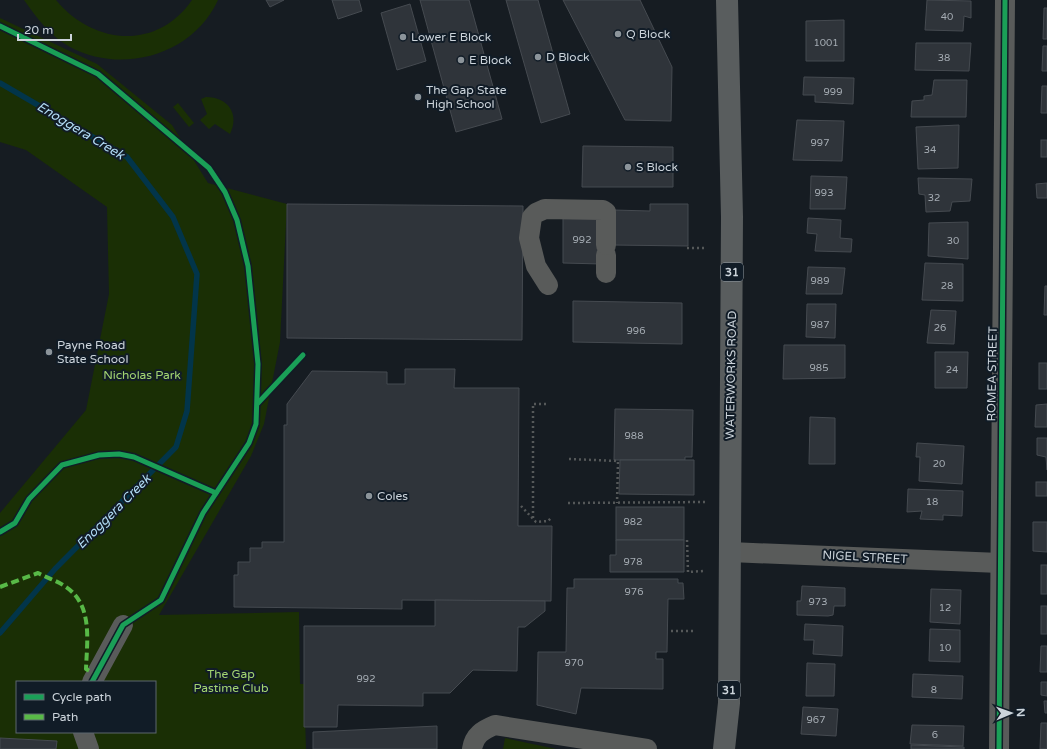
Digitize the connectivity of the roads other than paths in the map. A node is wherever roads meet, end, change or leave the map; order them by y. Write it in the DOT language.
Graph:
graph roads {
  1 [pos="727,0"];
  2 [pos="1005,0"];
  3 [pos="606,258"];
  4 [pos="548,285"];
  5 [pos="730,552"];
  6 [pos="1000,562"];
  7 [pos="123,625"];
  8 [pos="93,681"];
  9 [pos="83,733"];
  10 [pos="89,749"];
  11 [pos="472,749"];
  12 [pos="647,749"];
  13 [pos="724,749"];
  14 [pos="999,749"];
  1 -- 5 [label="main road, WATERWORKS ROAD / 31"];
  2 -- 6 [label="street, ROMEA STREET"];
  3 -- 4 [label="street"];
  5 -- 6 [label="street, NIGEL STREET"];
  5 -- 13 [label="main road, WATERWORKS ROAD / 31"];
  6 -- 14 [label="street, ROMEA STREET"];
  7 -- 8 [label="street"];
  9 -- 10 [label="street"];
  11 -- 12 [label="street"];
}
